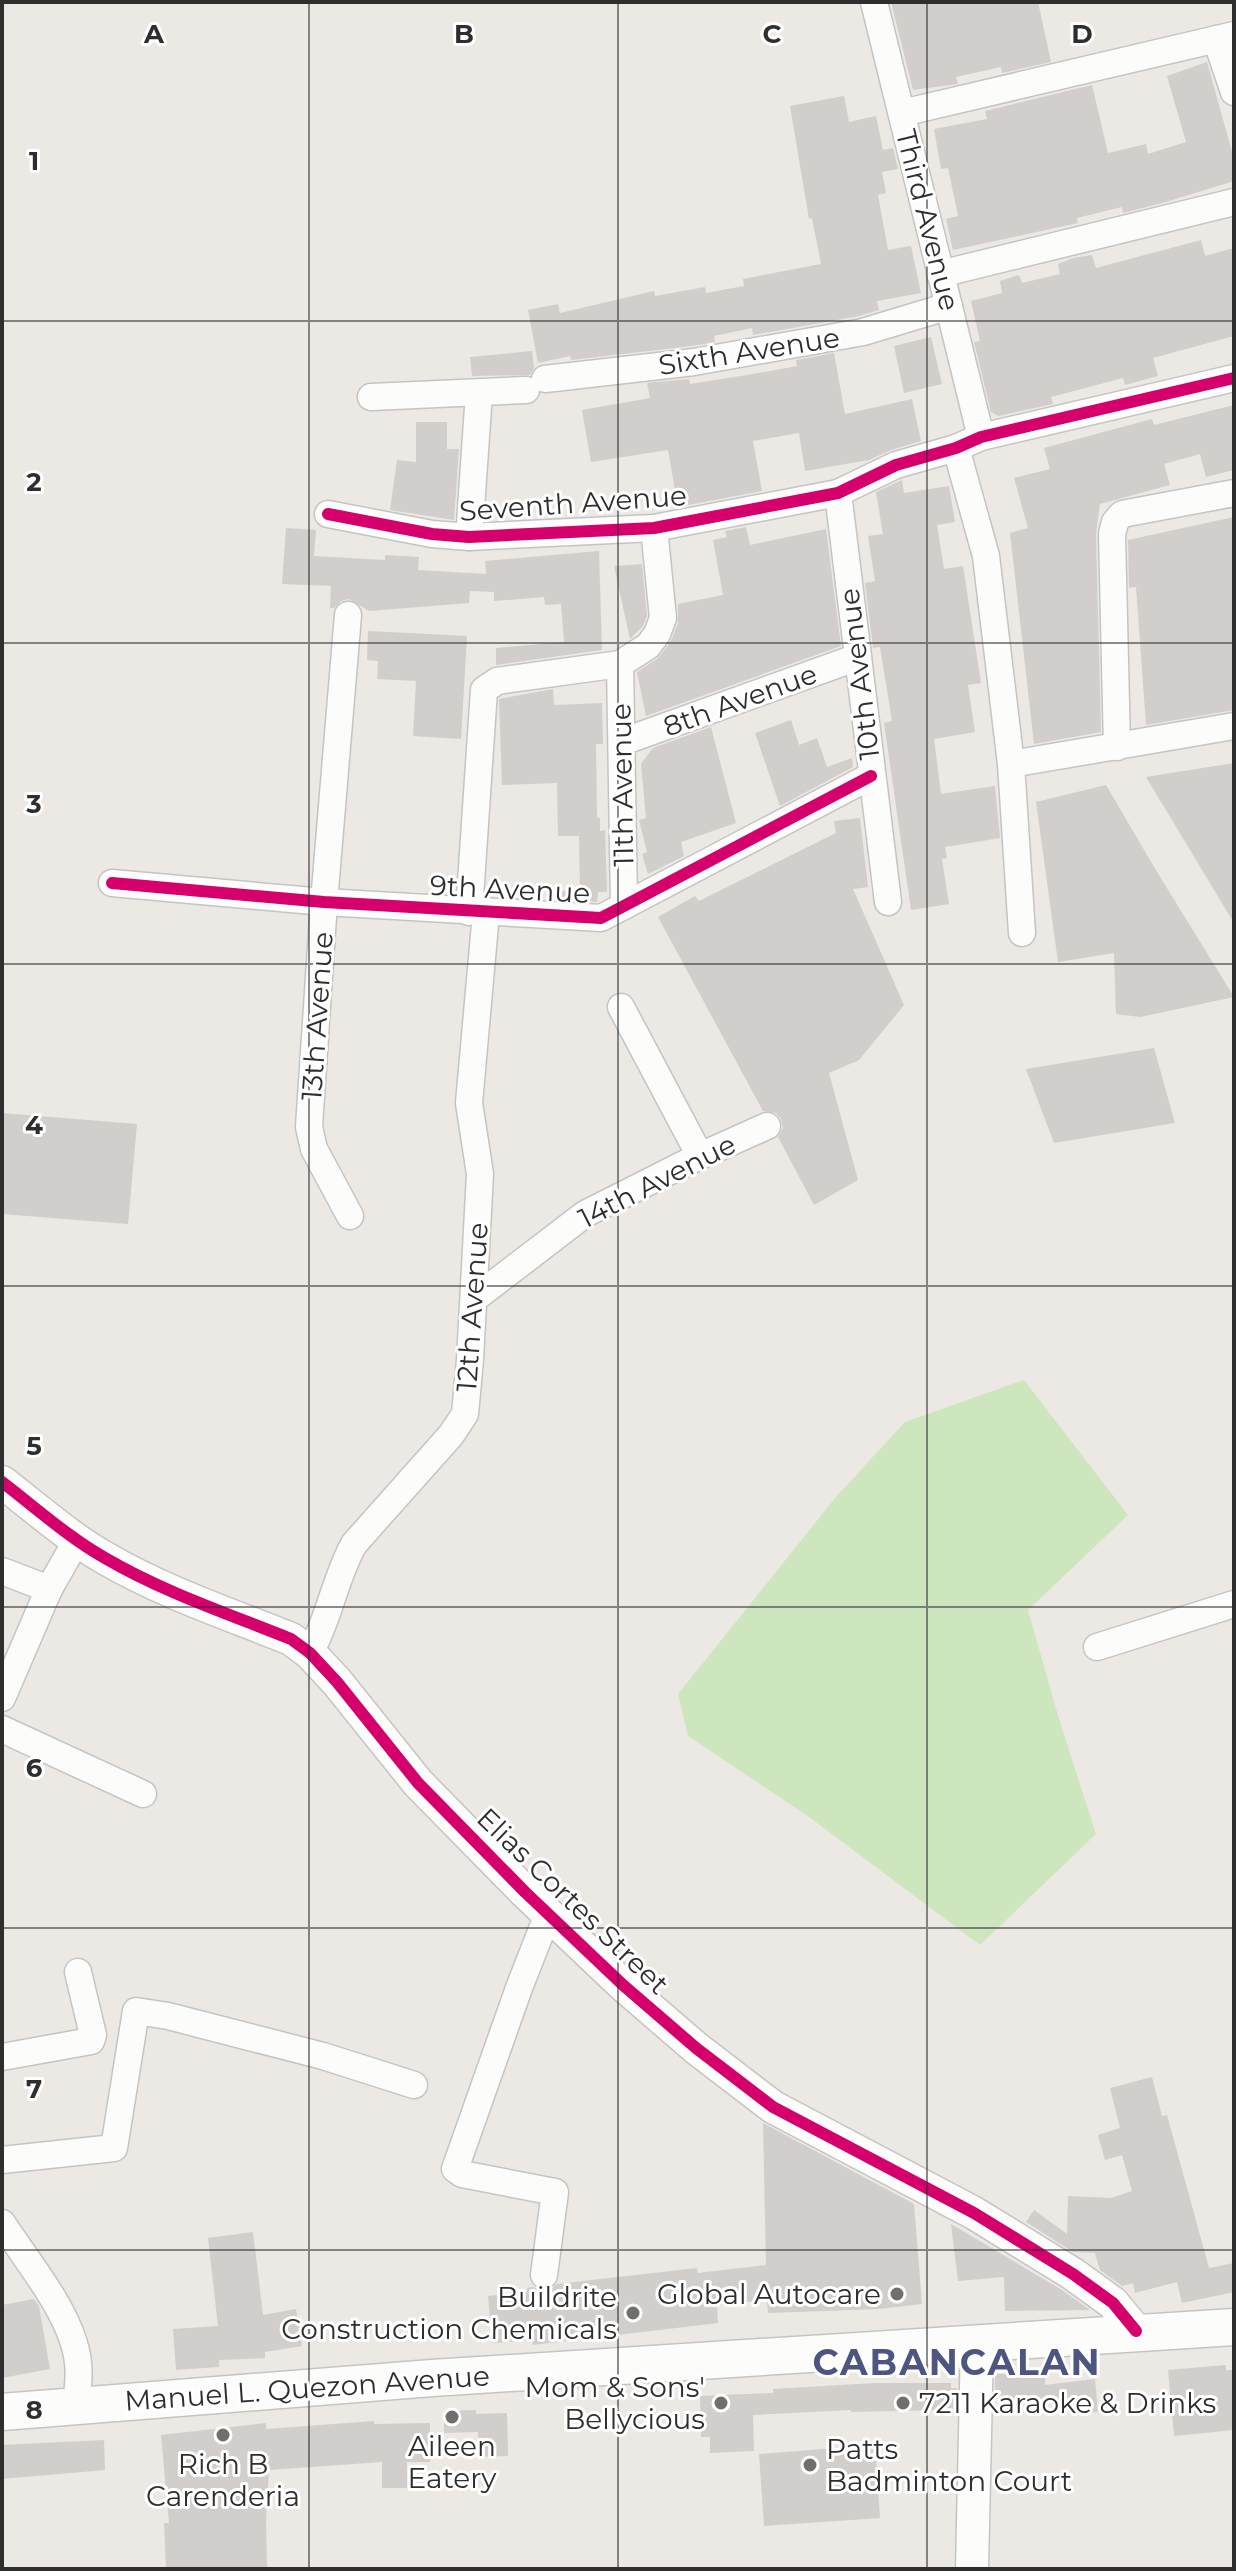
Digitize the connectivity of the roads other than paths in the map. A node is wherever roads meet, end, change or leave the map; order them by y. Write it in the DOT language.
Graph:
graph roads {
  1 [pos="874,2"];
  2 [pos="1225,37"];
  3 [pos="1234,92"];
  4 [pos="902,113"];
  5 [pos="1234,202"];
  6 [pos="940,274"];
  7 [pos="949,306"];
  8 [pos="1234,378"];
  9 [pos="479,393"];
  10 [pos="371,397"];
  11 [pos="981,437"];
  12 [pos="956,448"];
  13 [pos="838,493"];
  14 [pos="1234,493"];
  15 [pos="328,514"];
  16 [pos="654,528"];
  17 [pos="469,537"];
  18 [pos="348,615"];
  19 [pos="858,657"];
  20 [pos="620,664"];
  21 [pos="1234,726"];
  22 [pos="622,742"];
  23 [pos="1117,747"];
  24 [pos="1011,764"];
  25 [pos="871,776"];
  26 [pos="112,883"];
  27 [pos="324,902"];
  28 [pos="888,902"];
  29 [pos="624,906"];
  30 [pos="477,912"];
  31 [pos="1022,933"];
  32 [pos="621,1007"];
  33 [pos="767,1126"];
  34 [pos="700,1156"];
  35 [pos="350,1216"];
  36 [pos="474,1299"];
  37 [pos="2,1482"];
  38 [pos="77,1540"];
  39 [pos="2,1571"];
  40 [pos="49,1589"];
  41 [pos="1234,1604"];
  42 [pos="1097,1647"];
  43 [pos="310,1653"];
  44 [pos="2,1698"];
  45 [pos="2,1729"];
  46 [pos="143,1794"];
  47 [pos="548,1914"];
  48 [pos="78,1972"];
  49 [pos="2,2057"];
  50 [pos="414,2085"];
  51 [pos="2,2160"];
  52 [pos="2,2223"];
  53 [pos="544,2275"];
  54 [pos="1234,2327"];
  55 [pos="1136,2331"];
  56 [pos="977,2344"];
  57 [pos="76,2407"];
  58 [pos="2,2412"];
  59 [pos="972,2569"];
  1 -- 4 [label="street, Third Avenue"];
  2 -- 3 [label="street"];
  2 -- 4 [label="street"];
  4 -- 6 [label="street, Third Avenue"];
  5 -- 6 [label="street"];
  6 -- 7 [label="street, Third Avenue"];
  7 -- 9 [label="street, Sixth Avenue"];
  7 -- 11 [label="street, Third Avenue"];
  8 -- 11 [label="street, Seventh Avenue"];
  9 -- 10 [label="street, Sixth Avenue"];
  9 -- 17 [label="street"];
  11 -- 12 [label="street, Seventh Avenue"];
  12 -- 13 [label="street, Seventh Avenue"];
  12 -- 24 [label="street"];
  13 -- 16 [label="street, Seventh Avenue"];
  13 -- 19 [label="street, 10th Avenue"];
  14 -- 23 [label="street"];
  15 -- 17 [label="street, Seventh Avenue"];
  16 -- 17 [label="street, Seventh Avenue"];
  16 -- 20 [label="street, 12th Avenue"];
  18 -- 27 [label="street, 13th Avenue"];
  19 -- 22 [label="street, 8th Avenue"];
  19 -- 25 [label="street, 10th Avenue"];
  20 -- 22 [label="street, 11th Avenue"];
  20 -- 30 [label="street, 12th Avenue"];
  21 -- 23 [label="street"];
  22 -- 29 [label="street, 11th Avenue"];
  23 -- 24 [label="street"];
  24 -- 31 [label="street"];
  25 -- 28 [label="street, 10th Avenue"];
  25 -- 29 [label="street, 9th Avenue"];
  26 -- 27 [label="street, 9th Avenue"];
  27 -- 30 [label="street, 9th Avenue"];
  27 -- 35 [label="street, 13th Avenue"];
  29 -- 30 [label="street, 9th Avenue"];
  30 -- 36 [label="street, 12th Avenue"];
  32 -- 34 [label="street"];
  33 -- 34 [label="street, 14th Avenue"];
  34 -- 36 [label="street, 14th Avenue"];
  36 -- 43 [label="street, 12th Avenue"];
  37 -- 38 [label="street, Elias Cortes Street"];
  38 -- 40 [label="street"];
  38 -- 43 [label="street, Elias Cortes Street"];
  39 -- 40 [label="street"];
  40 -- 44 [label="street"];
  41 -- 42 [label="street"];
  43 -- 47 [label="street, Elias Cortes Street"];
  45 -- 46 [label="street"];
  47 -- 53 [label="street"];
  47 -- 55 [label="street, Elias Cortes Street"];
  48 -- 49 [label="street"];
  50 -- 51 [label="street"];
  52 -- 57 [label="street"];
  54 -- 55 [label="main road, Manuel L. Quezon Avenue"];
  55 -- 56 [label="main road, Manuel L. Quezon Avenue"];
  56 -- 57 [label="main road, Manuel L. Quezon Avenue"];
  56 -- 59 [label="street"];
  57 -- 58 [label="main road, Manuel L. Quezon Avenue"];
}
